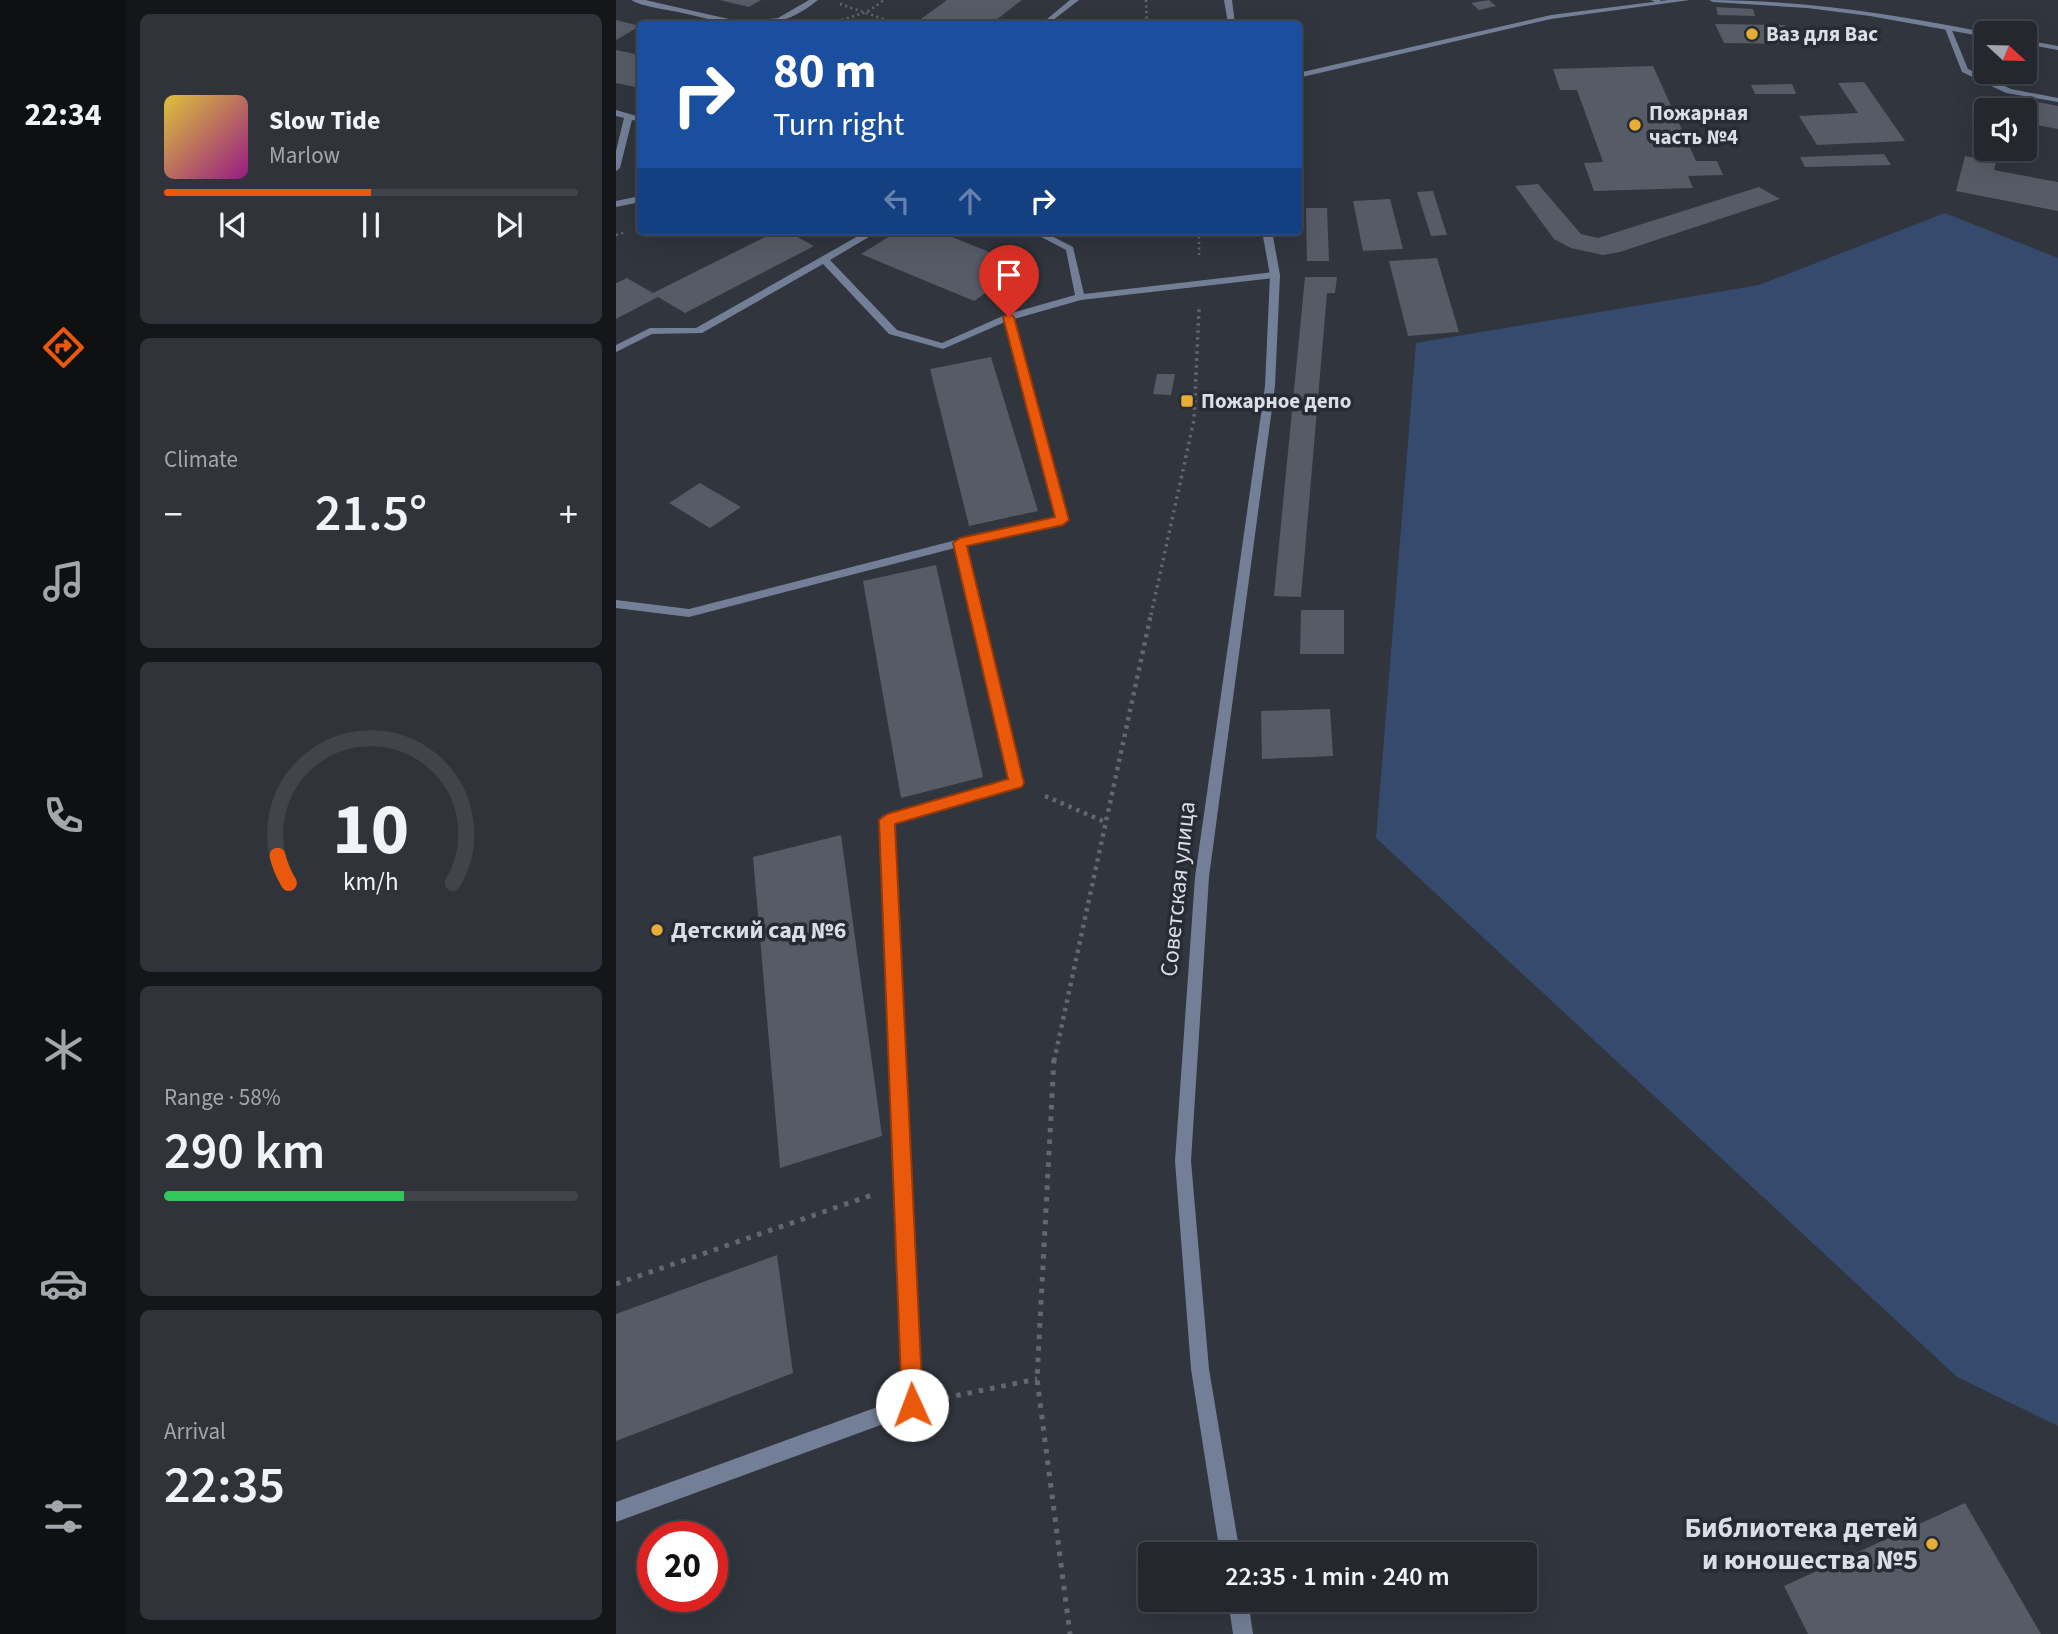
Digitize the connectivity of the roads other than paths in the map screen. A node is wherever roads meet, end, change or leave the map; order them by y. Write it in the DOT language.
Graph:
graph roads {
  1 [pos="635,0"];
  2 [pos="814,0"];
  3 [pos="1075,0"];
  4 [pos="1227,0"];
  5 [pos="1686,0"];
  6 [pos="1713,0"];
  7 [pos="1656,1"];
  8 [pos="729,21"];
  9 [pos="770,21"];
  10 [pos="1048,21"];
  11 [pos="1231,21"];
  12 [pos="1947,28"];
  13 [pos="1974,33"];
  14 [pos="2037,44"];
  15 [pos="2058,48"];
  16 [pos="1302,75"];
  17 [pos="2058,100"];
  18 [pos="616,113"];
  19 [pos="629,116"];
  20 [pos="637,118"];
  21 [pos="616,168"];
  22 [pos="637,200"];
  23 [pos="616,204"];
  24 [pos="867,235"];
  25 [pos="1043,235"];
  26 [pos="1268,235"];
  27 [pos="824,260"];
  28 [pos="1275,275"];
  29 [pos="1080,297"];
  30 [pos="1009,317"];
  31 [pos="616,349"];
  32 [pos="960,543"];
  33 [pos="616,604"];
  34 [pos="616,1512"];
  35 [pos="1228,1542"];
  36 [pos="1240,1612"];
  37 [pos="1243,1634"];
  1 -- 8 [label="street"];
  2 -- 9 [label="street"];
  3 -- 10 [label="street"];
  4 -- 11 [label="street"];
  5 -- 7 [label="street"];
  6 -- 12 [label="street"];
  7 -- 16 [label="street"];
  12 -- 13 [label="street"];
  12 -- 17 [label="street"];
  14 -- 15 [label="street"];
  18 -- 19 [label="street"];
  19 -- 20 [label="street"];
  19 -- 21 [label="street"];
  22 -- 23 [label="street"];
  24 -- 27 [label="street"];
  25 -- 29 [label="street"];
  26 -- 28 [label="street, Советская улица"];
  27 -- 30 [label="street"];
  27 -- 31 [label="street"];
  28 -- 29 [label="street"];
  28 -- 35 [label="street, Советская улица"];
  29 -- 30 [label="street"];
  30 -- 32 [label="street"];
  32 -- 33 [label="street"];
  32 -- 34 [label="street"];
  36 -- 37 [label="street"];
}
